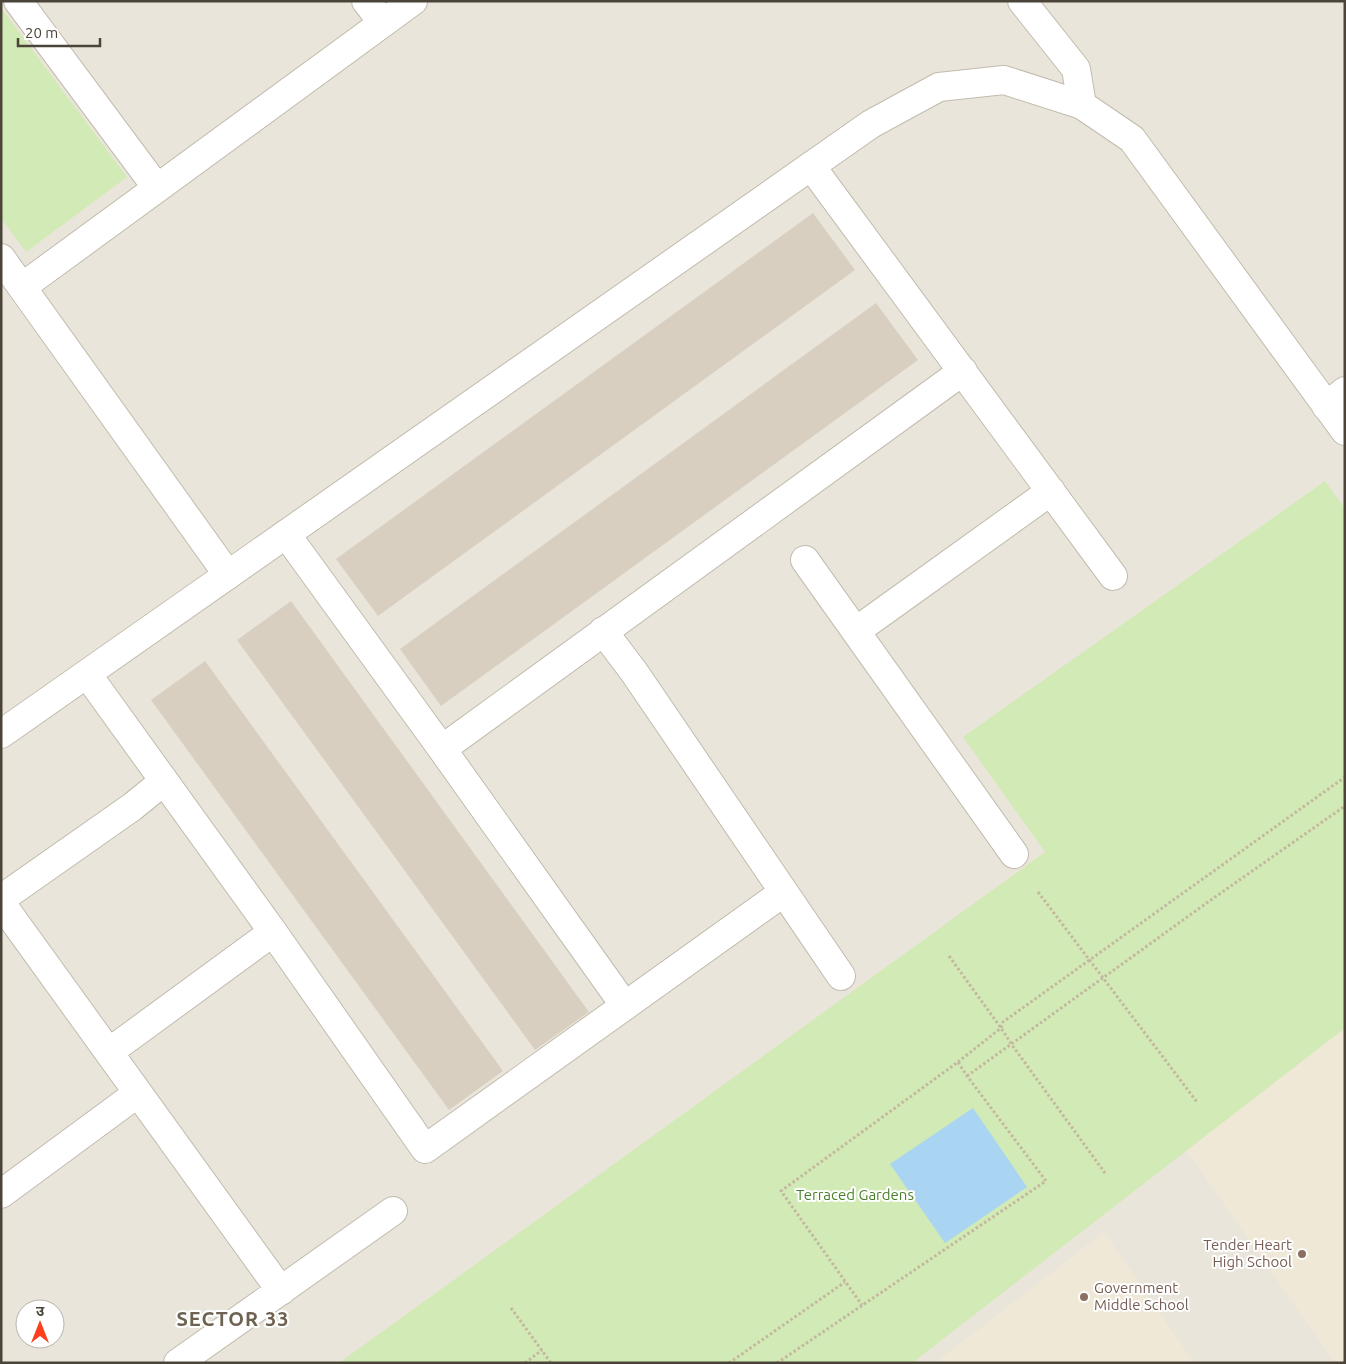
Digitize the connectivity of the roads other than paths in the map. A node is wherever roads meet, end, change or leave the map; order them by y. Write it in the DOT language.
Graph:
graph roads {
  1 [pos="18,1"];
  2 [pos="366,1"];
  3 [pos="413,1"];
  4 [pos="1022,1"];
  5 [pos="383,23"];
  6 [pos="1082,105"];
  7 [pos="811,166"];
  8 [pos="157,188"];
  9 [pos="1,258"];
  10 [pos="22,287"];
  11 [pos="963,371"];
  12 [pos="1335,399"];
  13 [pos="1345,431"];
  14 [pos="1050,491"];
  15 [pos="286,534"];
  16 [pos="805,560"];
  17 [pos="228,575"];
  18 [pos="1113,576"];
  19 [pos="603,631"];
  20 [pos="856,631"];
  21 [pos="87,674"];
  22 [pos="1,734"];
  23 [pos="442,748"];
  24 [pos="164,781"];
  25 [pos="1014,854"];
  26 [pos="784,892"];
  27 [pos="1,899"];
  28 [pos="1,903"];
  29 [pos="272,932"];
  30 [pos="841,976"];
  31 [pos="625,1006"];
  32 [pos="109,1052"];
  33 [pos="138,1093"];
  34 [pos="1,1194"];
  35 [pos="393,1211"];
  36 [pos="281,1291"];
  37 [pos="178,1363"];
  1 -- 8 [label="street"];
  2 -- 5 [label="street"];
  3 -- 5 [label="street"];
  4 -- 6 [label="street"];
  5 -- 8 [label="street"];
  6 -- 7 [label="street"];
  6 -- 12 [label="street"];
  7 -- 11 [label="street"];
  7 -- 15 [label="street"];
  8 -- 10 [label="street"];
  9 -- 10 [label="street"];
  10 -- 17 [label="street"];
  11 -- 14 [label="street"];
  11 -- 19 [label="street"];
  12 -- 13 [label="street"];
  14 -- 18 [label="street"];
  14 -- 20 [label="street"];
  15 -- 17 [label="street"];
  15 -- 23 [label="street"];
  16 -- 20 [label="street"];
  17 -- 21 [label="street"];
  19 -- 23 [label="street"];
  19 -- 26 [label="street"];
  20 -- 25 [label="street"];
  21 -- 22 [label="street"];
  21 -- 24 [label="street"];
  23 -- 31 [label="street"];
  24 -- 27 [label="street"];
  24 -- 29 [label="street"];
  26 -- 30 [label="street"];
  26 -- 31 [label="street"];
  28 -- 32 [label="street"];
  29 -- 31 [label="street"];
  29 -- 32 [label="street"];
  32 -- 33 [label="street"];
  33 -- 34 [label="street"];
  33 -- 36 [label="street"];
  35 -- 36 [label="street"];
  36 -- 37 [label="street"];
}
